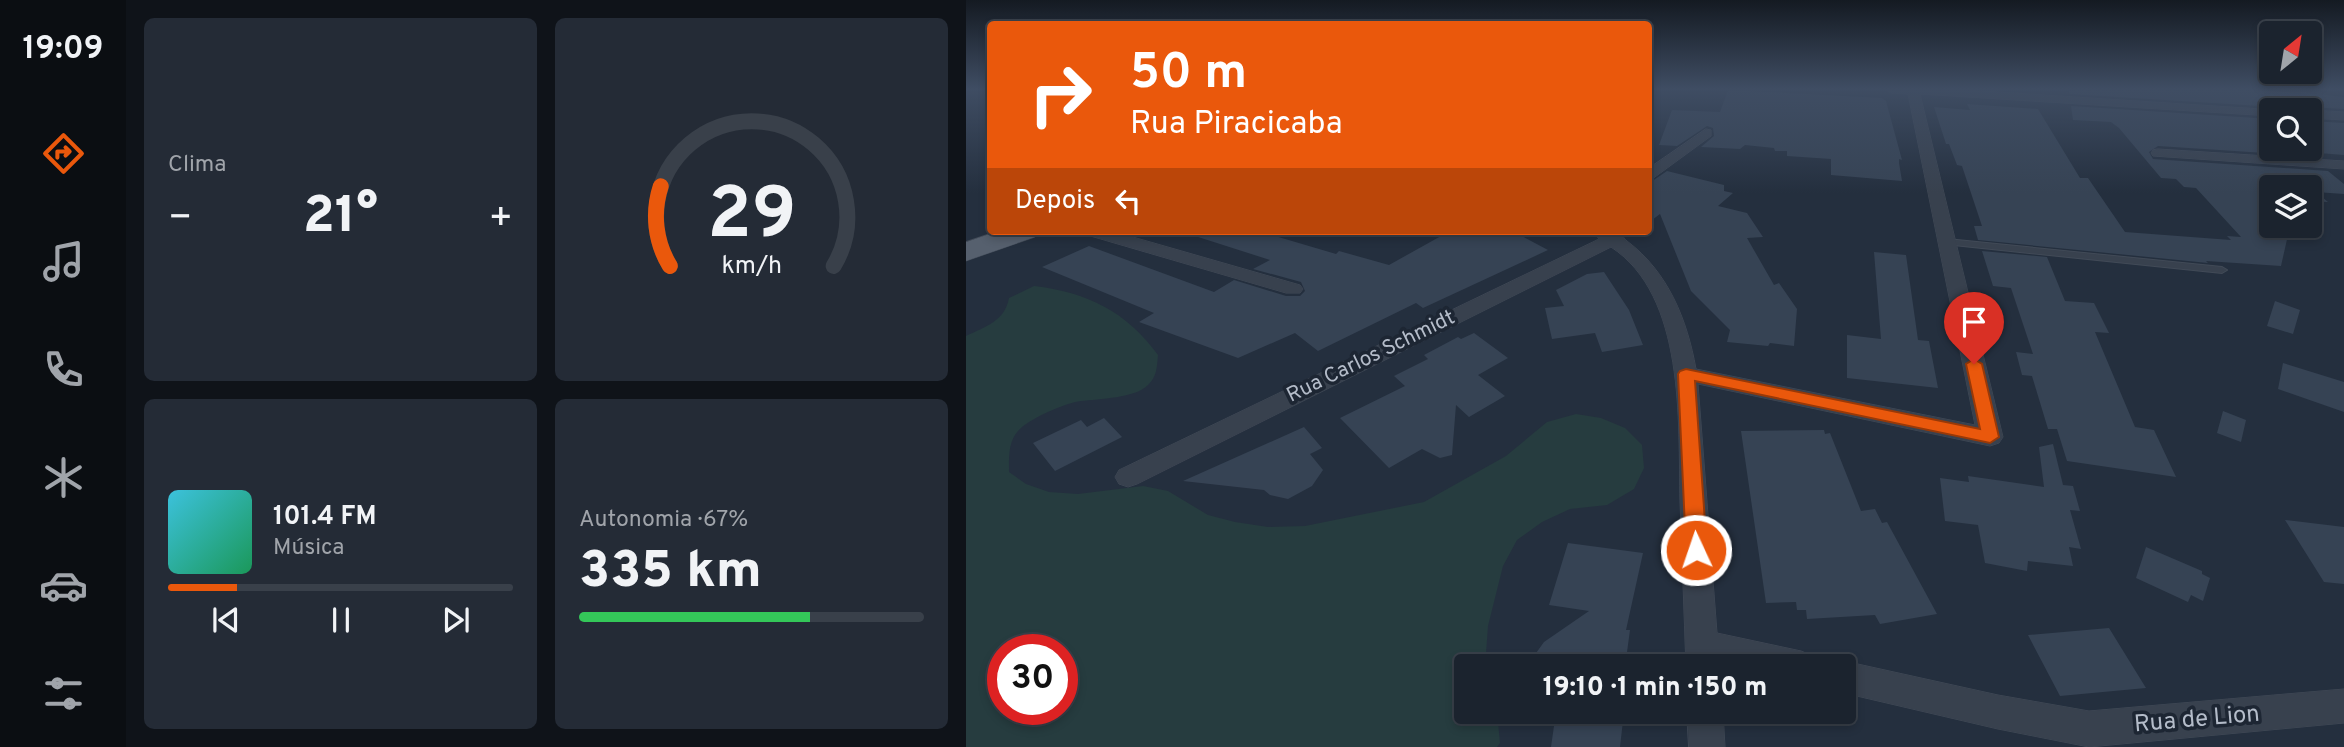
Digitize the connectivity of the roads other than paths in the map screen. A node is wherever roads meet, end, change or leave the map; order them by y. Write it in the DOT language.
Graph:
graph roads {
  1 [pos="1921,124"];
  2 [pos="1706,133"];
  3 [pos="2158,153"];
  4 [pos="2344,165"];
  5 [pos="1652,174"];
  6 [pos="1014,235"];
  7 [pos="1107,235"];
  8 [pos="1605,235"];
  9 [pos="1608,235"];
  10 [pos="1947,242"];
  11 [pos="966,253"];
  12 [pos="2222,270"];
  13 [pos="1293,289"];
  14 [pos="1686,374"];
  15 [pos="1128,477"];
  16 [pos="1702,654"];
  17 [pos="1856,680"];
  18 [pos="2344,706"];
  19 [pos="1706,724"];
  20 [pos="2092,738"];
  21 [pos="1707,747"];
  1 -- 10 [label="street"];
  2 -- 5 [label="street"];
  3 -- 4 [label="street"];
  6 -- 11 [label="main road"];
  7 -- 13 [label="street"];
  8 -- 15 [label="street, Rua Carlos Schmidt"];
  9 -- 14 [label="street"];
  10 -- 12 [label="lane"];
  10 -- 14 [label="street"];
  14 -- 16 [label="street"];
  17 -- 20 [label="street, Rua de Lion"];
  18 -- 20 [label="street, Rua de Lion"];
  19 -- 21 [label="street"];
}
